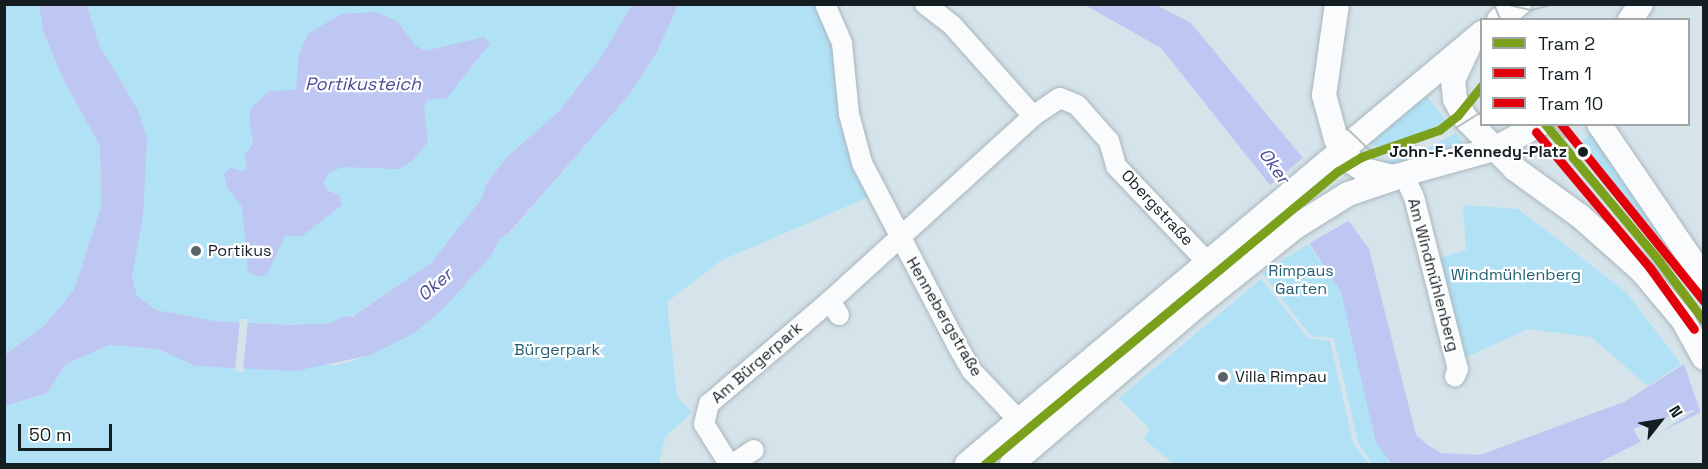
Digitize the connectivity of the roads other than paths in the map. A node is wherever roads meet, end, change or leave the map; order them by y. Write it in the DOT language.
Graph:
graph roads {
  1 [pos="825,4"];
  2 [pos="926,4"];
  3 [pos="1337,4"];
  4 [pos="1641,4"];
  5 [pos="1631,18"];
  6 [pos="1477,37"];
  7 [pos="1033,116"];
  8 [pos="1536,126"];
  9 [pos="1600,126"];
  10 [pos="1494,149"];
  11 [pos="1343,151"];
  12 [pos="1404,175"];
  13 [pos="899,237"];
  14 [pos="1209,264"];
  15 [pos="1704,278"];
  16 [pos="1702,355"];
  17 [pos="1455,376"];
  18 [pos="1018,421"];
  19 [pos="1059,423"];
  20 [pos="754,450"];
  21 [pos="1014,464"];
  22 [pos="731,465"];
  23 [pos="967,465"];
  1 -- 13 [label="street, Hennebergstraße"];
  2 -- 7 [label="street"];
  3 -- 11 [label="main road"];
  4 -- 5 [label="main road"];
  6 -- 10 [label="main road"];
  6 -- 11 [label="main road"];
  7 -- 13 [label="street, Hennebergstraße"];
  7 -- 14 [label="street, Obergstraße"];
  8 -- 10 [label="main road"];
  9 -- 15 [label="main road"];
  10 -- 12 [label="main road"];
  10 -- 16 [label="main road"];
  11 -- 12 [label="main road"];
  11 -- 14 [label="main road"];
  12 -- 17 [label="street, Am Windmühlenberg"];
  12 -- 19 [label="main road"];
  13 -- 18 [label="street, Hennebergstraße"];
  13 -- 22 [label="street, Am Bürgerpark"];
  14 -- 18 [label="main road"];
  18 -- 19 [label="street"];
  18 -- 23 [label="main road"];
  19 -- 21 [label="main road"];
  20 -- 22 [label="street, Am Bürgerpark"];
}
